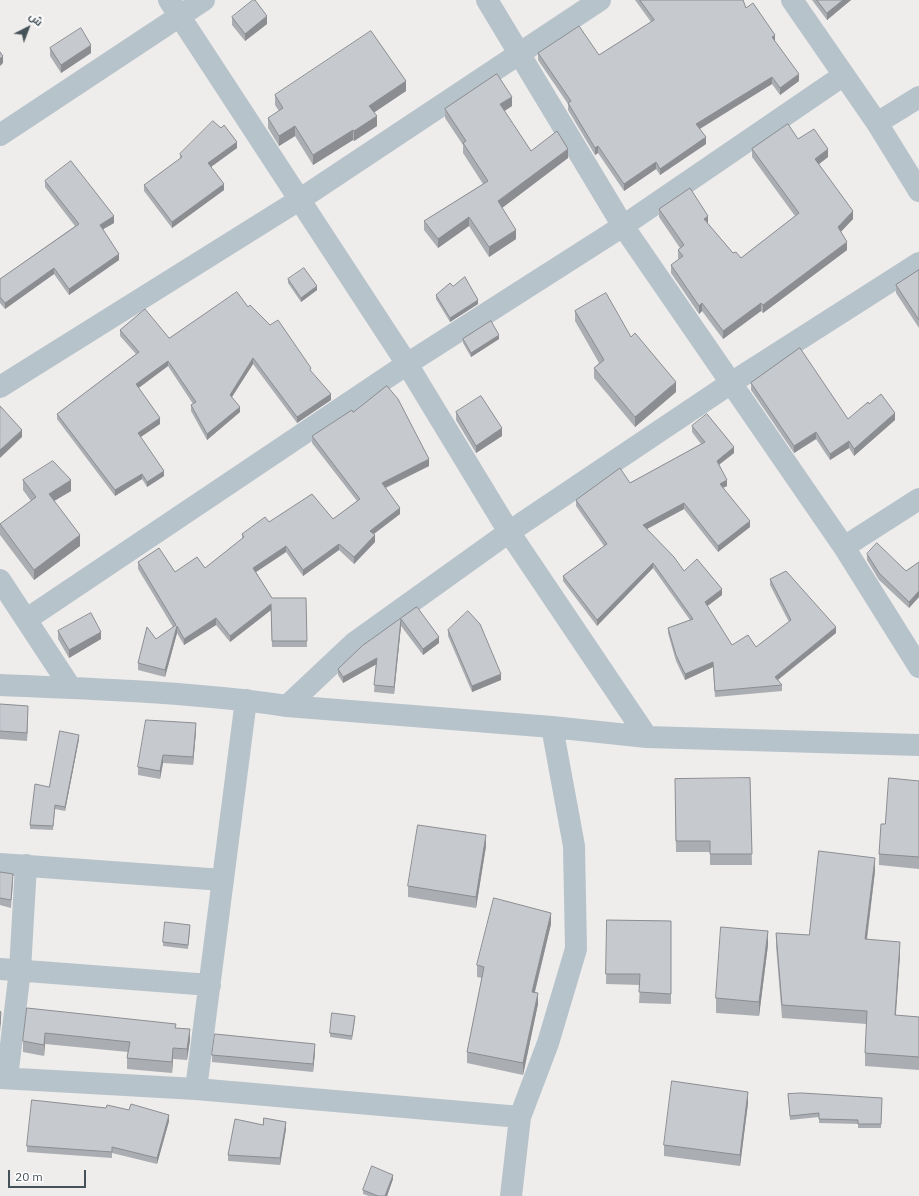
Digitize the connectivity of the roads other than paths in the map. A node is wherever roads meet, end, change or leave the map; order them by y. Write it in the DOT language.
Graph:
graph roads {
  1 [pos="204,0"];
  2 [pos="487,0"];
  3 [pos="600,0"];
  4 [pos="792,0"];
  5 [pos="174,8"];
  6 [pos="521,54"];
  7 [pos="844,75"];
  8 [pos="919,97"];
  9 [pos="877,123"];
  10 [pos="0,135"];
  11 [pos="919,191"];
  12 [pos="300,200"];
  13 [pos="623,226"];
  14 [pos="919,263"];
  15 [pos="407,364"];
  16 [pos="731,383"];
  17 [pos="0,387"];
  18 [pos="919,499"];
  19 [pos="509,532"];
  20 [pos="844,547"];
  21 [pos="0,580"];
  22 [pos="26,619"];
  23 [pos="919,667"];
  24 [pos="0,685"];
  25 [pos="71,688"];
  26 [pos="246,700"];
  27 [pos="287,706"];
  28 [pos="552,727"];
  29 [pos="647,737"];
  30 [pos="919,745"];
  31 [pos="0,864"];
  32 [pos="26,865"];
  33 [pos="223,880"];
  34 [pos="10,969"];
  35 [pos="210,985"];
  36 [pos="4,1078"];
  37 [pos="196,1089"];
  38 [pos="520,1117"];
  39 [pos="511,1196"];
  1 -- 5 [label="street"];
  2 -- 6 [label="street"];
  3 -- 6 [label="street"];
  4 -- 7 [label="street"];
  5 -- 10 [label="street"];
  5 -- 12 [label="street"];
  6 -- 12 [label="street"];
  6 -- 13 [label="street"];
  7 -- 9 [label="street"];
  7 -- 13 [label="street"];
  8 -- 9 [label="street"];
  9 -- 11 [label="street"];
  12 -- 15 [label="street"];
  12 -- 17 [label="street"];
  13 -- 15 [label="street"];
  13 -- 16 [label="street"];
  14 -- 16 [label="street"];
  15 -- 19 [label="street"];
  15 -- 22 [label="street"];
  16 -- 19 [label="street"];
  16 -- 20 [label="street"];
  18 -- 20 [label="street"];
  19 -- 27 [label="street"];
  19 -- 29 [label="street"];
  20 -- 23 [label="street"];
  21 -- 22 [label="street"];
  22 -- 25 [label="street"];
  24 -- 25 [label="street"];
  25 -- 26 [label="street"];
  26 -- 27 [label="street"];
  26 -- 33 [label="street"];
  27 -- 28 [label="street"];
  28 -- 29 [label="street"];
  28 -- 38 [label="street"];
  29 -- 30 [label="street"];
  31 -- 32 [label="street"];
  32 -- 33 [label="street"];
  32 -- 34 [label="street"];
  33 -- 35 [label="street"];
  34 -- 35 [label="street"];
  34 -- 36 [label="street"];
  35 -- 37 [label="street"];
  36 -- 37 [label="street"];
  37 -- 38 [label="street"];
  38 -- 39 [label="street"];
}
